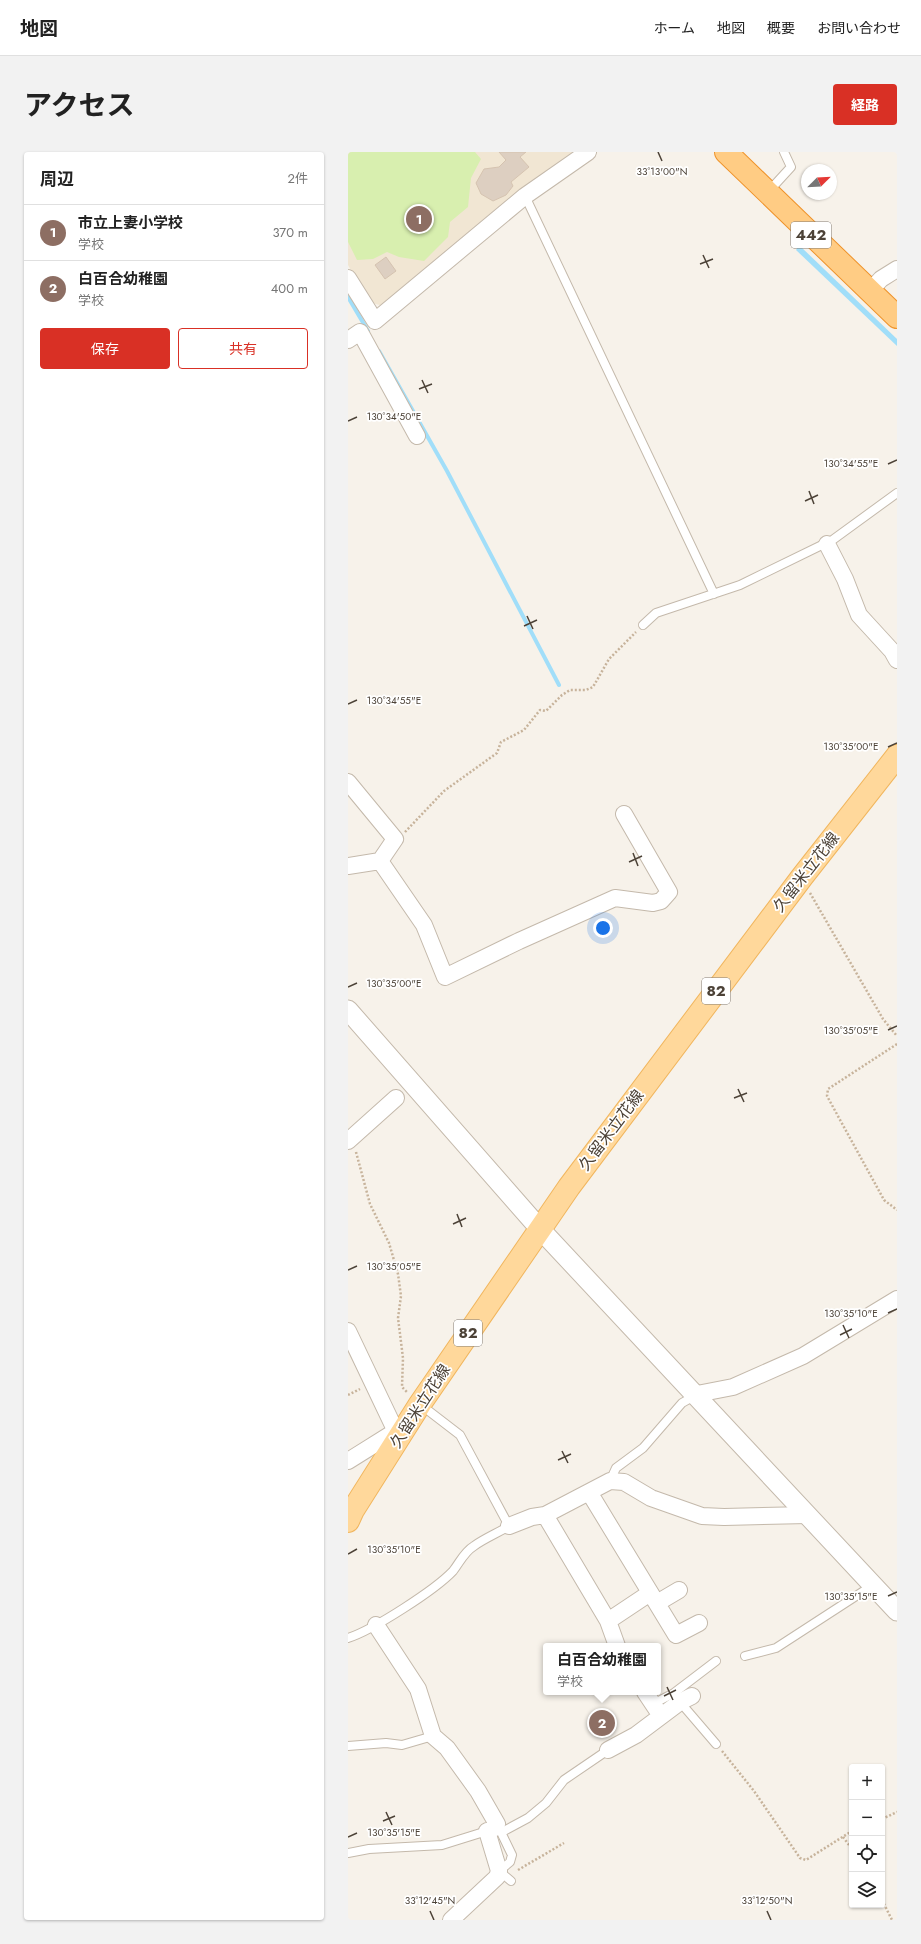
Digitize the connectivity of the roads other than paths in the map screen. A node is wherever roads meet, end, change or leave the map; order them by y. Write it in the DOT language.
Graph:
graph roads {
  1 [pos="588,152"];
  2 [pos="726,152"];
  3 [pos="784,152"];
  4 [pos="767,193"];
  5 [pos="524,196"];
  6 [pos="897,269"];
  7 [pos="348,278"];
  8 [pos="870,291"];
  9 [pos="897,317"];
  10 [pos="348,340"];
  11 [pos="416,436"];
  12 [pos="897,493"];
  13 [pos="827,544"];
  14 [pos="714,594"];
  15 [pos="644,625"];
  16 [pos="897,660"];
  17 [pos="897,756"];
  18 [pos="348,782"];
  19 [pos="624,814"];
  20 [pos="380,861"];
  21 [pos="348,866"];
  22 [pos="348,1010"];
  23 [pos="396,1098"];
  24 [pos="350,1140"];
  25 [pos="540,1229"];
  26 [pos="897,1299"];
  27 [pos="348,1331"];
  28 [pos="697,1394"];
  29 [pos="420,1404"];
  30 [pos="397,1435"];
  31 [pos="348,1461"];
  32 [pos="610,1481"];
  33 [pos="589,1492"];
  34 [pos="808,1514"];
  35 [pos="545,1515"];
  36 [pos="348,1521"];
  37 [pos="509,1526"];
  38 [pos="873,1585"];
  39 [pos="679,1590"];
  40 [pos="654,1598"];
  41 [pos="897,1611"];
  42 [pos="608,1621"];
  43 [pos="699,1623"];
  44 [pos="376,1625"];
  45 [pos="348,1638"];
  46 [pos="616,1643"];
  47 [pos="745,1656"];
  48 [pos="716,1661"];
  49 [pos="686,1699"];
  50 [pos="653,1704"];
  51 [pos="433,1736"];
  52 [pos="716,1744"];
  53 [pos="348,1746"];
  54 [pos="608,1750"];
  55 [pos="495,1829"];
  56 [pos="348,1853"];
  57 [pos="451,1920"];
  1 -- 5 [label="street"];
  2 -- 4 [label="highway, 442"];
  3 -- 4 [label="lane"];
  4 -- 8 [label="highway, 442"];
  5 -- 7 [label="street"];
  5 -- 14 [label="lane"];
  6 -- 8 [label="street"];
  8 -- 9 [label="highway, 442"];
  10 -- 11 [label="street"];
  12 -- 13 [label="lane"];
  13 -- 14 [label="lane"];
  13 -- 16 [label="street"];
  14 -- 15 [label="lane"];
  17 -- 25 [label="main road, 久留米立花線 / 82"];
  18 -- 20 [label="street"];
  19 -- 20 [label="street"];
  20 -- 21 [label="street"];
  22 -- 25 [label="street"];
  23 -- 24 [label="street"];
  25 -- 28 [label="street"];
  25 -- 29 [label="main road, 久留米立花線 / 82"];
  26 -- 28 [label="street"];
  27 -- 30 [label="street"];
  28 -- 32 [label="lane"];
  28 -- 34 [label="street"];
  29 -- 30 [label="main road, 久留米立花線 / 82"];
  29 -- 37 [label="lane"];
  30 -- 31 [label="street"];
  30 -- 36 [label="main road, 久留米立花線 / 82"];
  32 -- 33 [label="street"];
  32 -- 34 [label="street"];
  33 -- 35 [label="street"];
  33 -- 40 [label="street"];
  34 -- 38 [label="street"];
  35 -- 37 [label="street"];
  35 -- 42 [label="street"];
  37 -- 44 [label="lane"];
  38 -- 41 [label="street"];
  38 -- 47 [label="lane"];
  39 -- 40 [label="street"];
  40 -- 42 [label="street"];
  40 -- 43 [label="street"];
  42 -- 46 [label="street"];
  44 -- 45 [label="lane"];
  44 -- 51 [label="street"];
  48 -- 50 [label="lane"];
  49 -- 50 [label="street"];
  49 -- 52 [label="lane"];
  50 -- 54 [label="street"];
  51 -- 53 [label="lane"];
  51 -- 55 [label="street"];
  54 -- 55 [label="lane"];
  55 -- 56 [label="lane"];
  55 -- 57 [label="street"];
}
